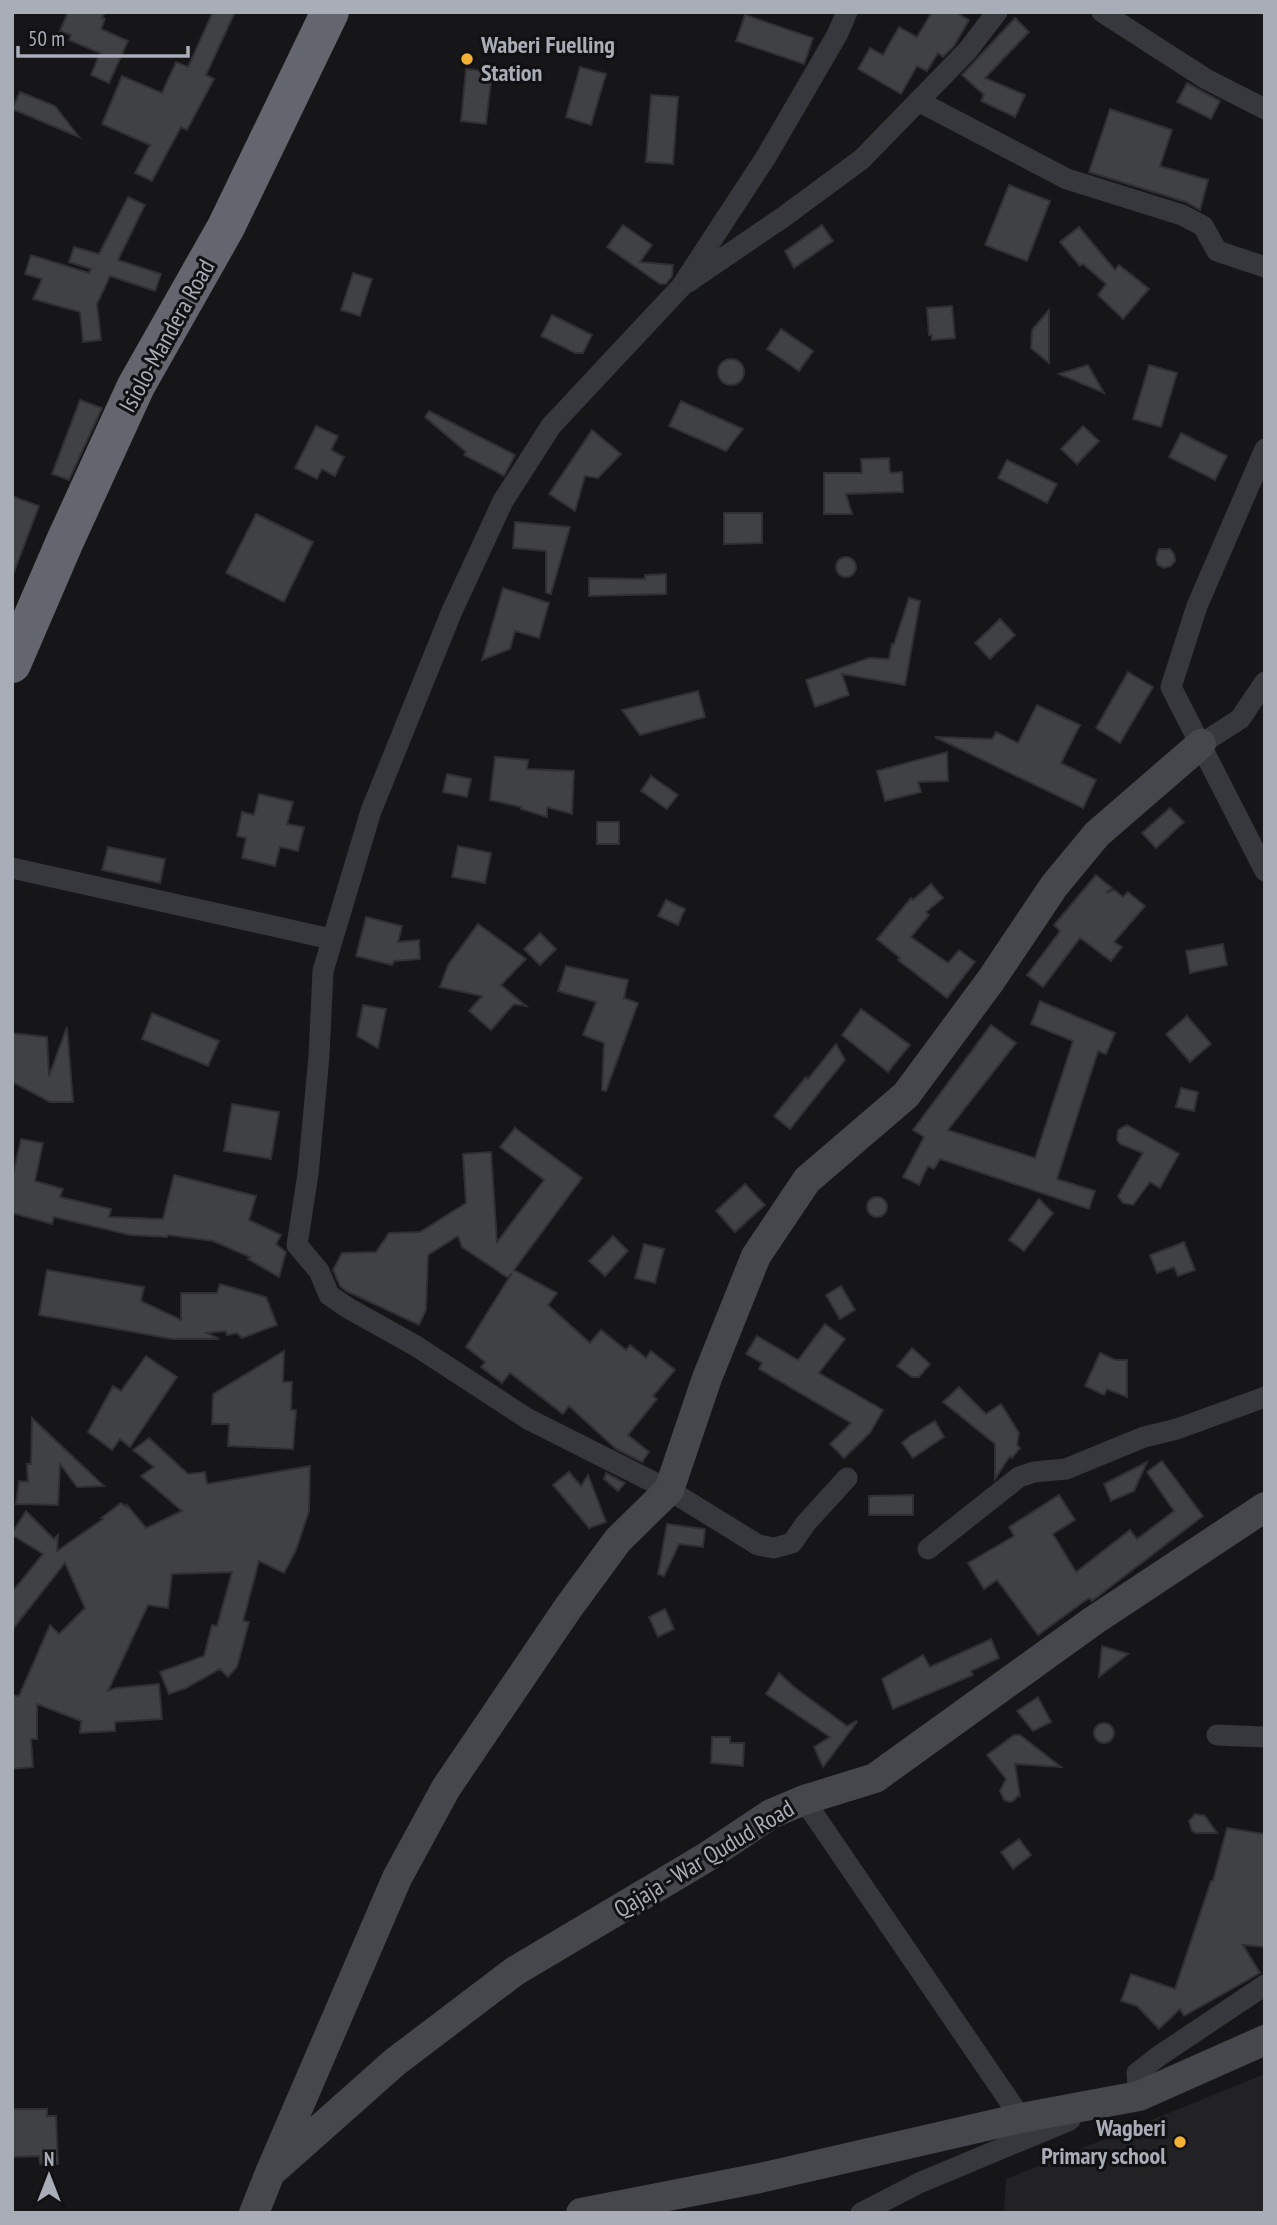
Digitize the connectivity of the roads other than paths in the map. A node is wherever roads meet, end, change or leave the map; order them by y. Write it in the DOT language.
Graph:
graph roads {
  1 [pos="330,12"];
  2 [pos="847,12"];
  3 [pos="998,12"];
  4 [pos="1102,12"];
  5 [pos="918,101"];
  6 [pos="1265,110"];
  7 [pos="1265,267"];
  8 [pos="681,287"];
  9 [pos="1265,449"];
  10 [pos="12,664"];
  11 [pos="1265,682"];
  12 [pos="1201,744"];
  13 [pos="12,868"];
  14 [pos="1265,870"];
  15 [pos="331,939"];
  16 [pos="1265,1397"];
  17 [pos="848,1478"];
  18 [pos="669,1490"];
  19 [pos="1265,1507"];
  20 [pos="928,1549"];
  21 [pos="1217,1735"];
  22 [pos="1265,1737"];
  23 [pos="804,1800"];
  24 [pos="1265,1985"];
  25 [pos="1265,2040"];
  26 [pos="1136,2097"];
  27 [pos="1021,2118"];
  28 [pos="270,2173"];
  29 [pos="254,2213"];
  30 [pos="581,2213"];
  31 [pos="861,2213"];
  1 -- 10 [label="highway, Isiolo-Mandera Road"];
  2 -- 8 [label="street"];
  3 -- 5 [label="street"];
  4 -- 6 [label="street"];
  5 -- 7 [label="street"];
  5 -- 8 [label="street"];
  8 -- 15 [label="street"];
  9 -- 12 [label="street"];
  11 -- 12 [label="street"];
  12 -- 14 [label="street"];
  12 -- 18 [label="street"];
  13 -- 15 [label="street"];
  15 -- 18 [label="street"];
  16 -- 20 [label="street"];
  17 -- 18 [label="street"];
  18 -- 28 [label="street"];
  19 -- 23 [label="street, Qajaja - War Qudud Road"];
  21 -- 22 [label="street"];
  23 -- 27 [label="street"];
  23 -- 28 [label="street, Qajaja - War Qudud Road"];
  24 -- 26 [label="street"];
  25 -- 26 [label="street"];
  26 -- 27 [label="street"];
  26 -- 31 [label="street"];
  27 -- 30 [label="street"];
  28 -- 29 [label="street, Qajaja - War Qudud Road"];
}
